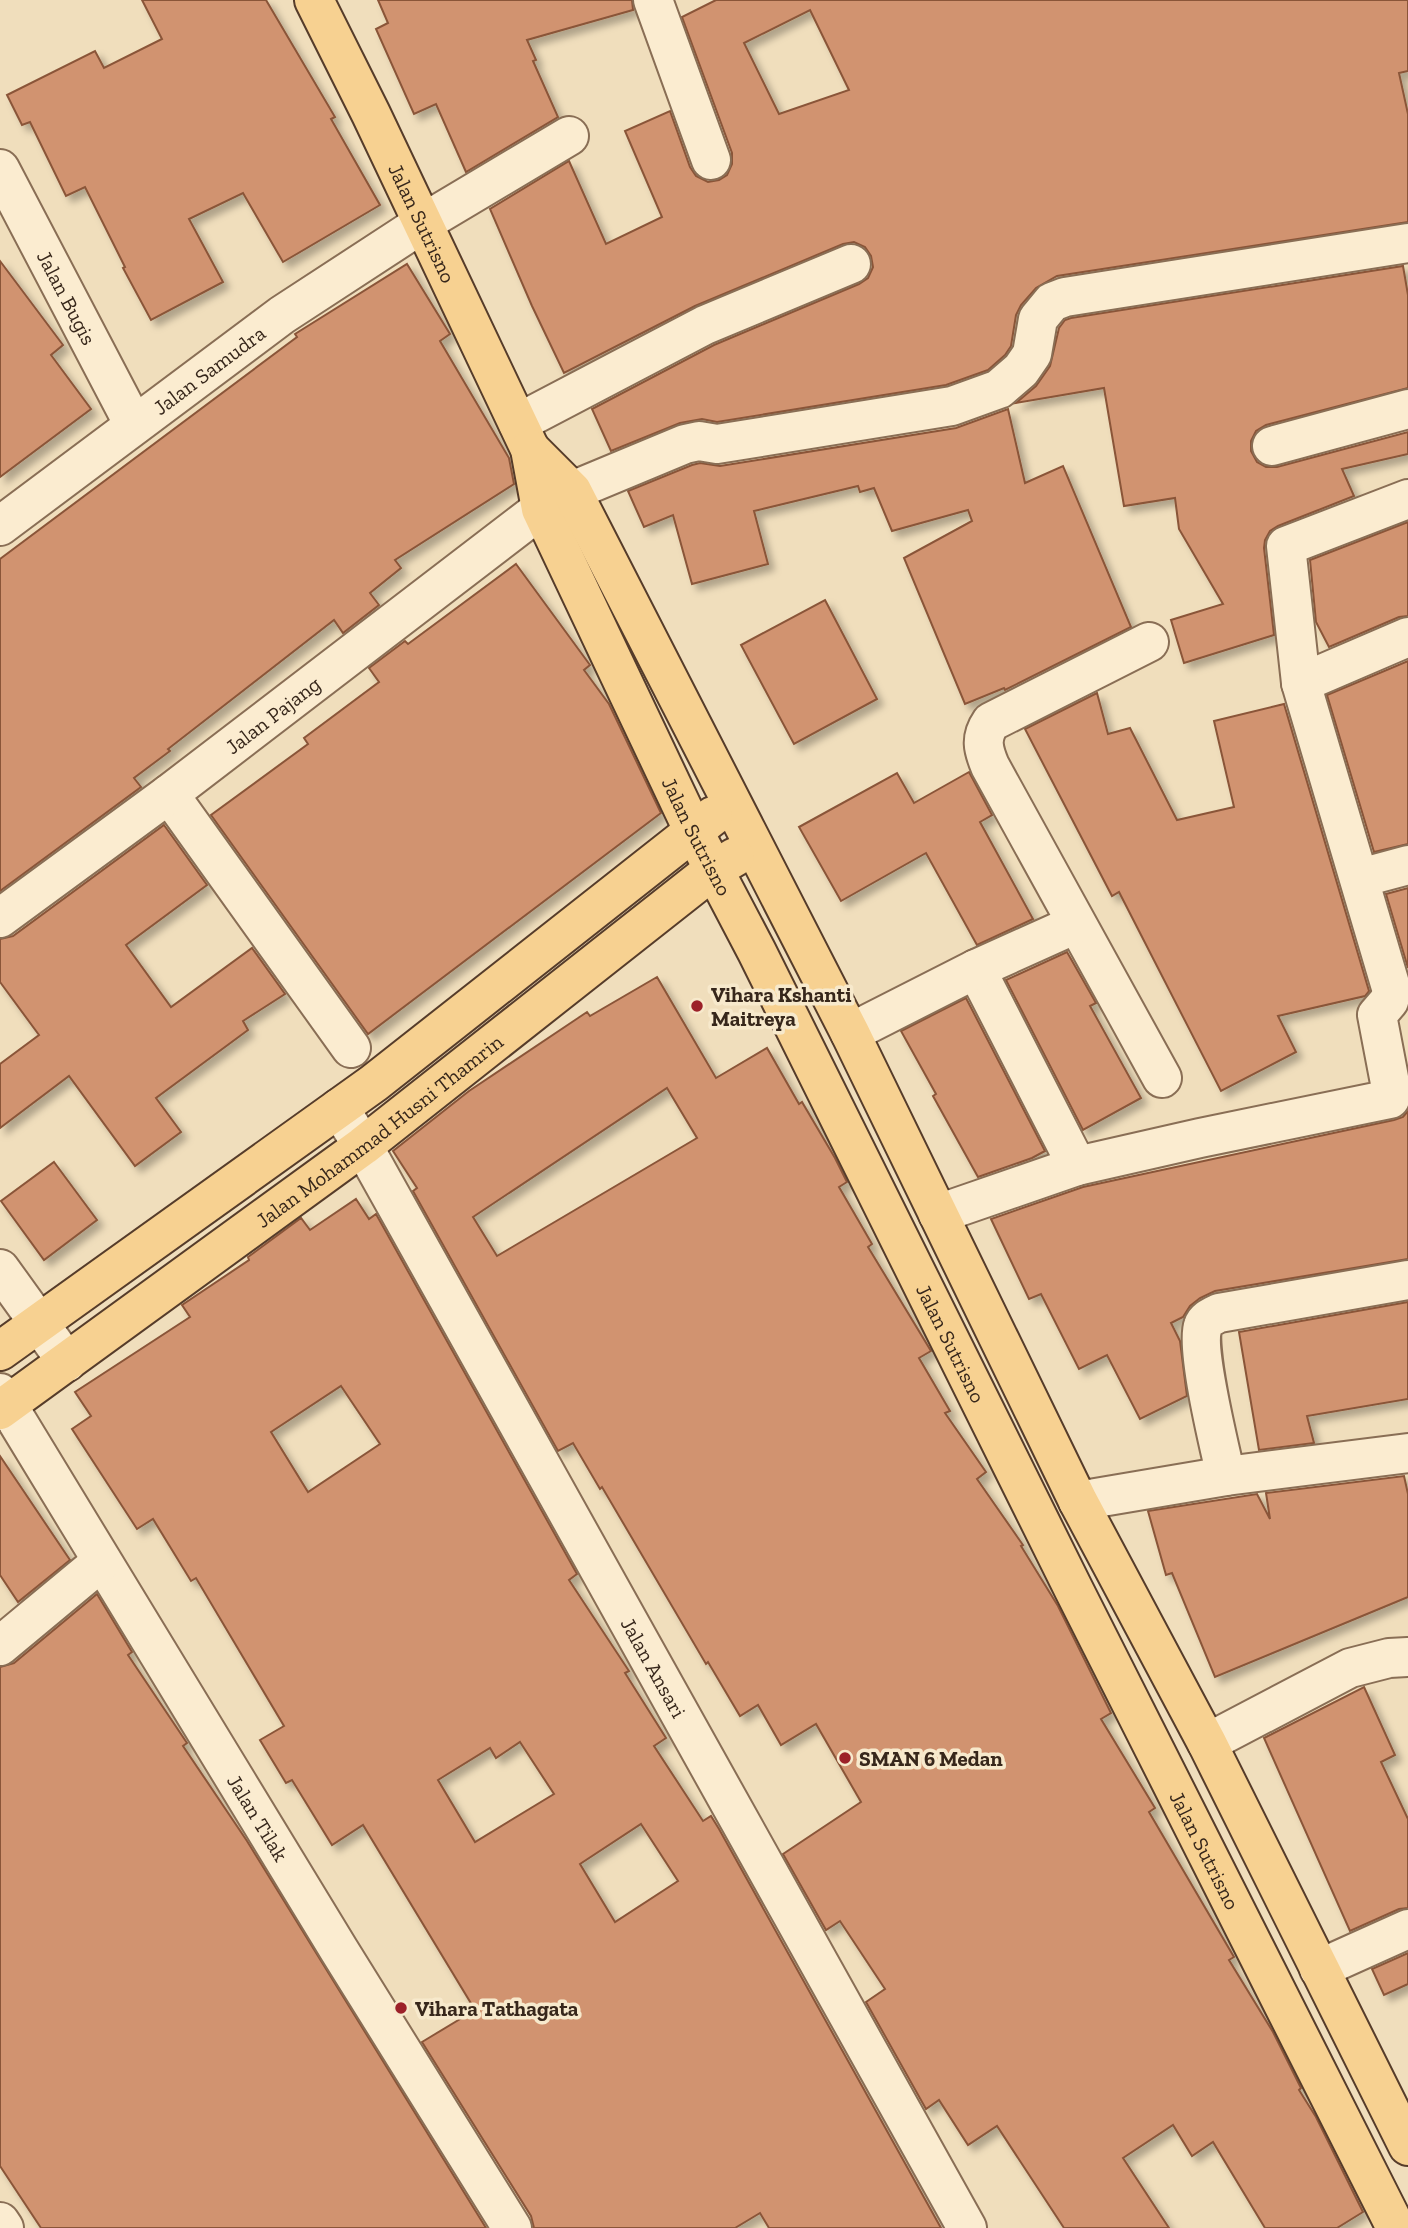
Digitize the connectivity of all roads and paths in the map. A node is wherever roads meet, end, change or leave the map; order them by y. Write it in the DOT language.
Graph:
graph roads {
  1 [pos="314,0"];
  2 [pos="653,0"];
  3 [pos="569,136"];
  4 [pos="711,160"];
  5 [pos="0,169"];
  6 [pos="423,223"];
  7 [pos="1408,243"];
  8 [pos="852,264"];
  9 [pos="1408,409"];
  10 [pos="134,425"];
  11 [pos="524,436"];
  12 [pos="1272,446"];
  13 [pos="1408,499"];
  14 [pos="556,500"];
  15 [pos="0,526"];
  16 [pos="1408,637"];
  17 [pos="1149,642"];
  18 [pos="1301,682"];
  19 [pos="169,794"];
  20 [pos="731,802"];
  21 [pos="693,830"];
  22 [pos="754,845"];
  23 [pos="1408,865"];
  24 [pos="713,870"];
  25 [pos="1360,878"];
  26 [pos="0,918"];
  27 [pos="1076,924"];
  28 [pos="976,969"];
  29 [pos="850,1033"];
  30 [pos="351,1048"];
  31 [pos="1162,1078"];
  32 [pos="339,1108"];
  33 [pos="363,1146"];
  34 [pos="1077,1167"];
  35 [pos="938,1214"];
  36 [pos="0,1269"];
  37 [pos="1408,1280"];
  38 [pos="38,1322"];
  39 [pos="0,1351"];
  40 [pos="67,1362"];
  41 [pos="2,1403"];
  42 [pos="1408,1453"];
  43 [pos="1226,1476"];
  44 [pos="1078,1501"];
  45 [pos="101,1562"];
  46 [pos="0,1647"];
  47 [pos="1408,1657"];
  48 [pos="1207,1743"];
  49 [pos="1408,1929"];
  50 [pos="1319,1969"];
  51 [pos="1408,2146"];
  52 [pos="0,2222"];
  53 [pos="4,2228"];
  54 [pos="512,2228"];
  55 [pos="967,2228"];
  56 [pos="1396,2228"];
  1 -- 6 [label="main road, Jalan Sutrisno"];
  2 -- 4 [label="street"];
  3 -- 6 [label="street, Jalan Samudra"];
  5 -- 10 [label="street, Jalan Bugis"];
  6 -- 10 [label="street, Jalan Samudra"];
  6 -- 11 [label="main road, Jalan Sutrisno"];
  7 -- 14 [label="street, Jalan Pajang"];
  8 -- 11 [label="street"];
  9 -- 12 [label="street"];
  10 -- 15 [label="street, Jalan Samudra"];
  11 -- 14 [label="main road, Jalan Sutrisno"];
  13 -- 18 [label="street"];
  14 -- 19 [label="street, Jalan Pajang"];
  14 -- 20 [label="main road, Jalan Sutrisno"];
  14 -- 21 [label="main road, Jalan Sutrisno"];
  16 -- 18 [label="street"];
  17 -- 27 [label="street"];
  18 -- 25 [label="street"];
  19 -- 26 [label="street, Jalan Pajang"];
  19 -- 30 [label="street"];
  20 -- 21 [label="main road, Jalan Mohammad Husni Thamrin"];
  20 -- 22 [label="main road, Jalan Sutrisno"];
  21 -- 24 [label="main road, Jalan Sutrisno"];
  21 -- 32 [label="main road, Jalan Mohammad Husni Thamrin"];
  22 -- 24 [label="main road, Jalan Mohammad Husni Thamrin"];
  22 -- 29 [label="main road, Jalan Sutrisno"];
  23 -- 25 [label="street"];
  24 -- 33 [label="main road, Jalan Mohammad Husni Thamrin"];
  24 -- 56 [label="main road, Jalan Sutrisno"];
  25 -- 34 [label="street"];
  27 -- 28 [label="street"];
  27 -- 31 [label="street"];
  28 -- 29 [label="street"];
  28 -- 34 [label="street"];
  29 -- 35 [label="main road, Jalan Sutrisno"];
  32 -- 33 [label="street, Jalan Ansari"];
  32 -- 38 [label="main road, Jalan Mohammad Husni Thamrin"];
  33 -- 40 [label="main road, Jalan Mohammad Husni Thamrin"];
  33 -- 55 [label="street, Jalan Ansari"];
  34 -- 35 [label="street"];
  35 -- 44 [label="main road, Jalan Sutrisno"];
  36 -- 38 [label="street"];
  37 -- 43 [label="street"];
  38 -- 39 [label="main road, Jalan Mohammad Husni Thamrin"];
  38 -- 40 [label="street"];
  40 -- 41 [label="main road, Jalan Mohammad Husni Thamrin"];
  41 -- 45 [label="street, Jalan Tilak"];
  42 -- 43 [label="street"];
  43 -- 44 [label="street"];
  44 -- 48 [label="main road, Jalan Sutrisno"];
  45 -- 46 [label="street"];
  45 -- 54 [label="street, Jalan Tilak"];
  47 -- 48 [label="street"];
  48 -- 50 [label="main road, Jalan Sutrisno"];
  49 -- 50 [label="street"];
  50 -- 51 [label="main road, Jalan Sutrisno"];
  52 -- 53 [label="street"];
}
